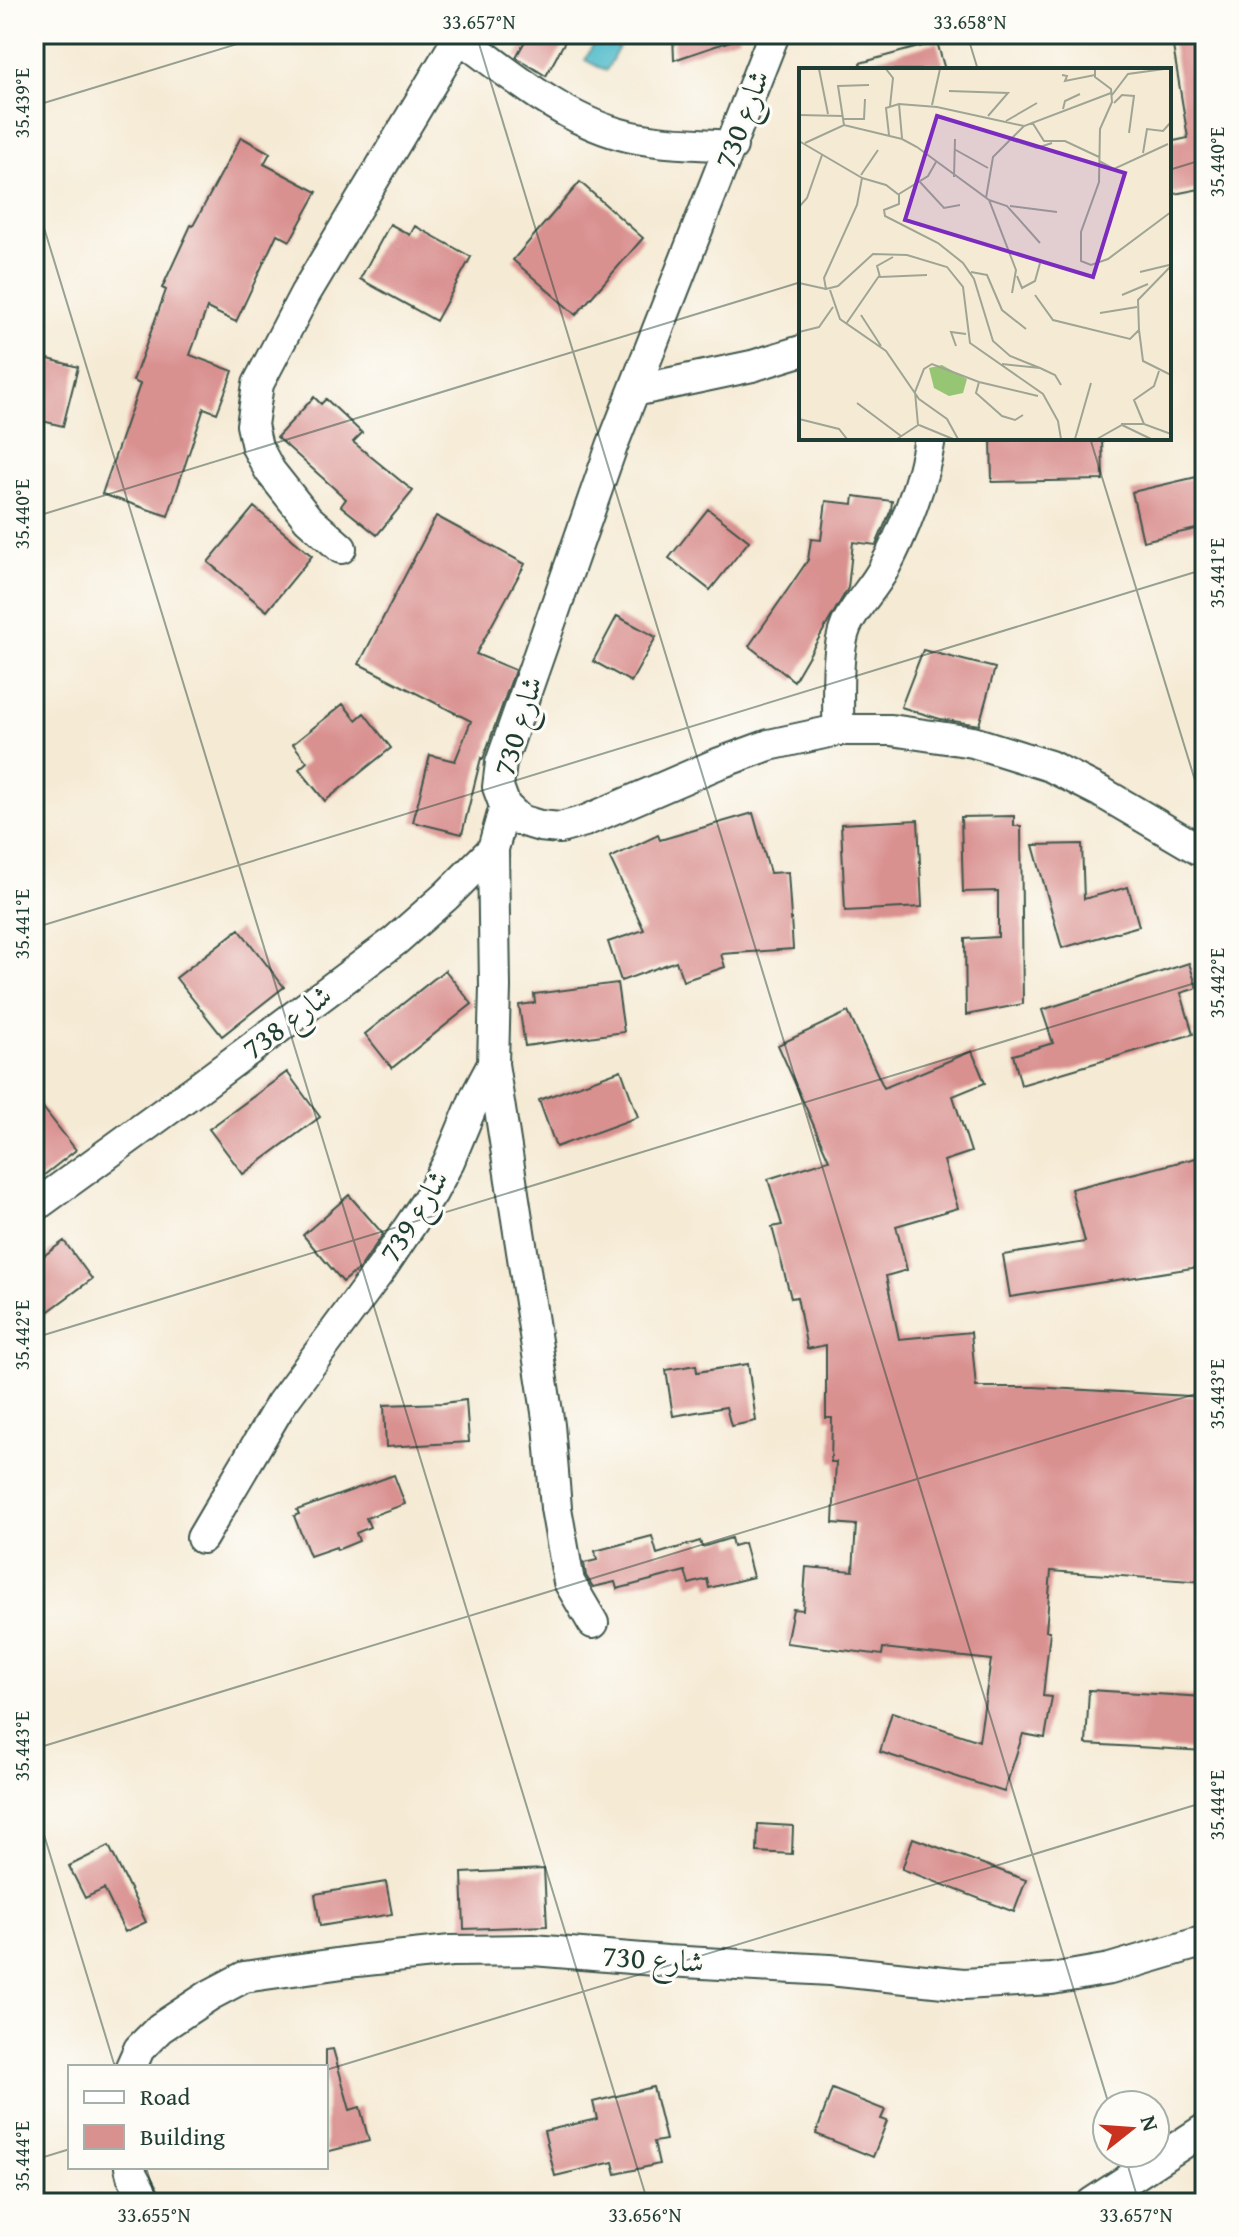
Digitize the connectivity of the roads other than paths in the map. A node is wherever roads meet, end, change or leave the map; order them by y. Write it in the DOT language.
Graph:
graph roads {
  1 [pos="774,34"];
  2 [pos="457,35"];
  3 [pos="732,146"];
  4 [pos="799,352"];
  5 [pos="634,391"];
  6 [pos="930,440"];
  7 [pos="341,548"];
  8 [pos="838,730"];
  9 [pos="505,806"];
  10 [pos="493,849"];
  11 [pos="1205,853"];
  12 [pos="493,1064"];
  13 [pos="34,1207"];
  14 [pos="202,1538"];
  15 [pos="593,1623"];
  16 [pos="1205,1941"];
  17 [pos="132,2065"];
  18 [pos="1205,2129"];
  19 [pos="130,2169"];
  20 [pos="147,2203"];
  21 [pos="1092,2203"];
  1 -- 3 [label="street, شارع 730"];
  2 -- 3 [label="street"];
  2 -- 7 [label="street"];
  3 -- 5 [label="street, شارع 730"];
  4 -- 5 [label="street"];
  5 -- 9 [label="street, شارع 730"];
  6 -- 8 [label="street"];
  8 -- 9 [label="street, شارع 730"];
  8 -- 11 [label="street, شارع 730"];
  9 -- 10 [label="street, شارع 738"];
  10 -- 12 [label="street, شارع 739"];
  10 -- 13 [label="street, شارع 738"];
  12 -- 14 [label="street, شارع 739"];
  12 -- 15 [label="street"];
  16 -- 17 [label="street, شارع 730"];
  18 -- 21 [label="street"];
  19 -- 20 [label="street"];
}
